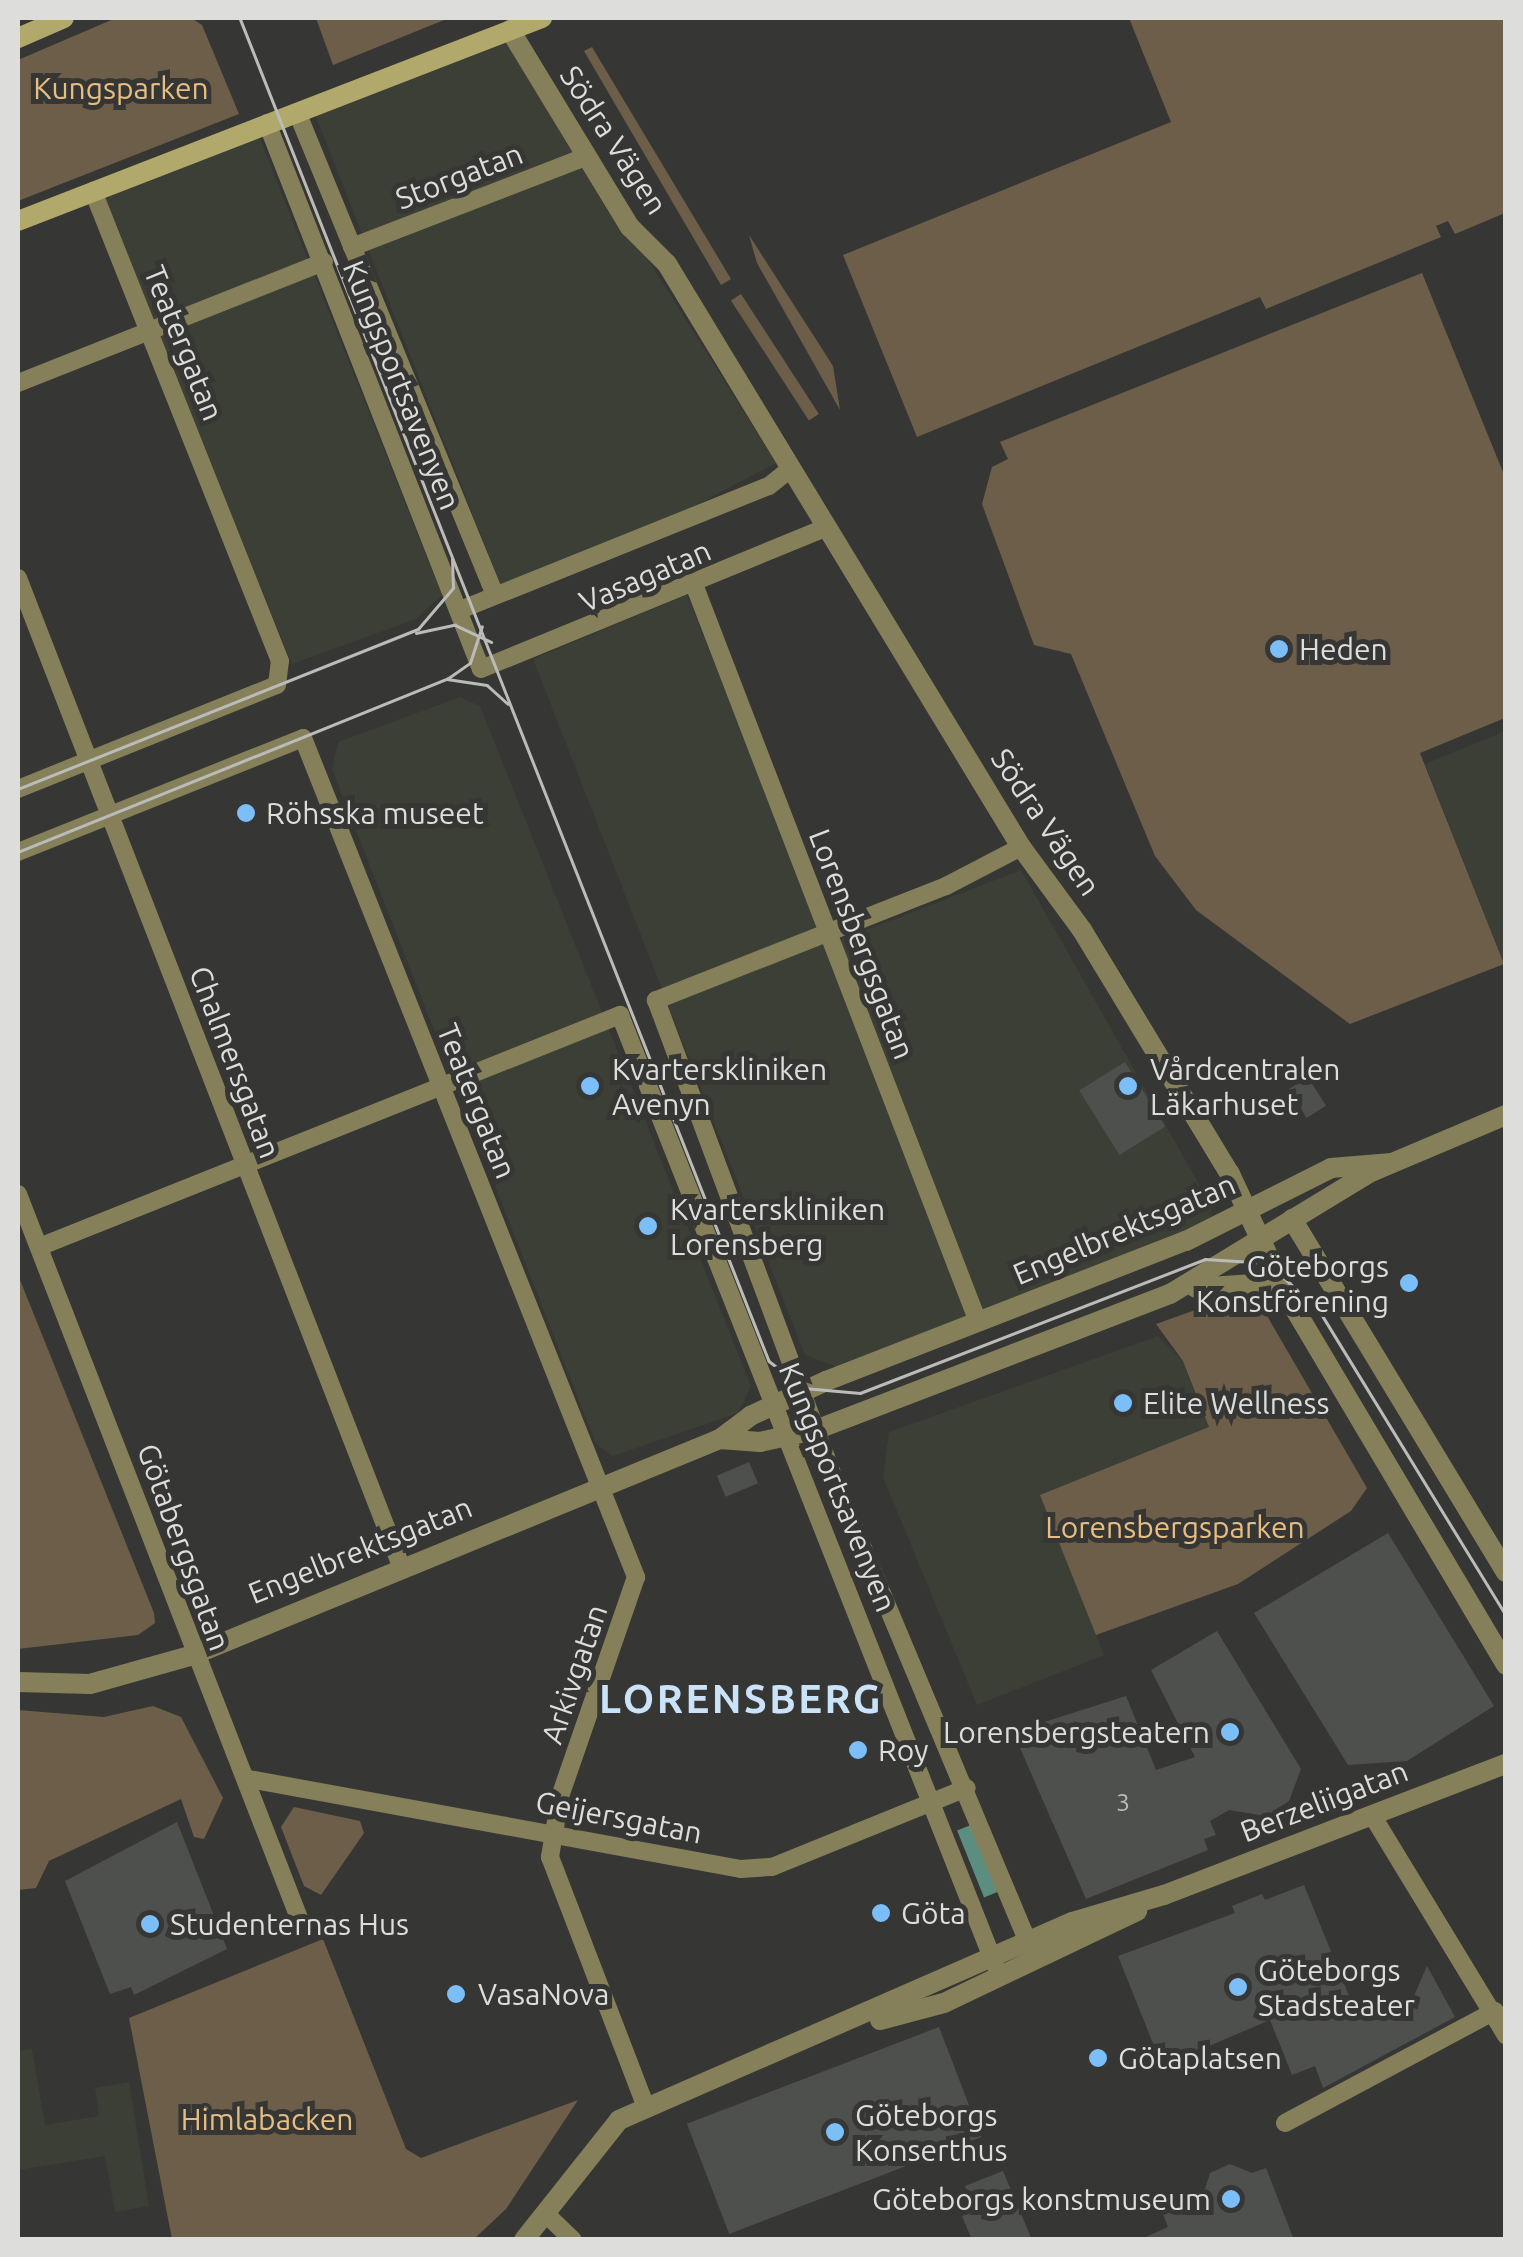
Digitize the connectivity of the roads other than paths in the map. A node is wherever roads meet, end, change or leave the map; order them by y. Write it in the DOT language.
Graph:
graph roads {
  1 [pos="64,18"];
  2 [pos="534,19"];
  3 [pos="510,30"];
  4 [pos="18,38"];
  5 [pos="297,112"];
  6 [pos="268,123"];
  7 [pos="585,157"];
  8 [pos="93,191"];
  9 [pos="18,221"];
  10 [pos="352,247"];
  11 [pos="324,262"];
  12 [pos="150,330"];
  13 [pos="18,383"];
  14 [pos="790,469"];
  15 [pos="828,527"];
  16 [pos="18,578"];
  17 [pos="695,586"];
  18 [pos="495,595"];
  19 [pos="460,610"];
  20 [pos="482,669"];
  21 [pos="89,760"];
  22 [pos="18,788"];
  23 [pos="109,818"];
  24 [pos="1021,848"];
  25 [pos="18,852"];
  26 [pos="828,933"];
  27 [pos="441,1087"];
  28 [pos="1506,1115"];
  29 [pos="1392,1163"];
  30 [pos="245,1164"];
  31 [pos="18,1194"];
  32 [pos="1250,1210"];
  33 [pos="1292,1219"];
  34 [pos="1266,1240"];
  35 [pos="39,1246"];
  36 [pos="1170,1294"];
  37 [pos="1287,1296"];
  38 [pos="978,1322"];
  39 [pos="805,1391"];
  40 [pos="775,1405"];
  41 [pos="818,1429"];
  42 [pos="787,1437"];
  43 [pos="720,1439"];
  44 [pos="602,1484"];
  45 [pos="401,1566"];
  46 [pos="1506,1572"];
  47 [pos="193,1655"];
  48 [pos="1506,1664"];
  49 [pos="18,1682"];
  50 [pos="1506,1764"];
  51 [pos="249,1779"];
  52 [pos="967,1788"];
  53 [pos="934,1800"];
  54 [pos="1372,1815"];
  55 [pos="552,1831"];
  56 [pos="1164,1895"];
  57 [pos="299,1918"];
  58 [pos="1027,1941"];
  59 [pos="996,1955"];
  60 [pos="1036,1962"];
  61 [pos="993,1981"];
  62 [pos="1495,2010"];
  63 [pos="834,2032"];
  64 [pos="1506,2034"];
  65 [pos="646,2108"];
  66 [pos="1285,2123"];
  67 [pos="546,2215"];
  68 [pos="524,2240"];
  69 [pos="573,2240"];
  1 -- 4 [label="main road"];
  2 -- 3 [label="main road"];
  3 -- 5 [label="main road"];
  3 -- 7 [label="street, Södra Vägen"];
  5 -- 6 [label="main road"];
  5 -- 10 [label="street, Kungsportsavenyen"];
  6 -- 8 [label="main road"];
  6 -- 11 [label="street, Kungsportsavenyen"];
  7 -- 10 [label="street, Storgatan"];
  7 -- 14 [label="street, Södra Vägen"];
  8 -- 9 [label="main road"];
  8 -- 12 [label="street, Teatergatan"];
  10 -- 18 [label="street, Kungsportsavenyen"];
  11 -- 12 [label="street"];
  11 -- 19 [label="street, Kungsportsavenyen"];
  12 -- 13 [label="street"];
  12 -- 21 [label="street, Teatergatan"];
  14 -- 15 [label="street, Södra Vägen"];
  14 -- 18 [label="street, Vasagatan"];
  15 -- 17 [label="street, Vasagatan"];
  15 -- 24 [label="street, Södra Vägen"];
  16 -- 21 [label="street, Chalmersgatan"];
  17 -- 20 [label="street, Vasagatan"];
  17 -- 26 [label="street, Lorensbergsgatan"];
  18 -- 19 [label="street, Vasagatan"];
  19 -- 20 [label="street, Kungsportsavenyen"];
  21 -- 22 [label="street"];
  21 -- 23 [label="street, Chalmersgatan"];
  23 -- 25 [label="street"];
  23 -- 27 [label="street, Teatergatan"];
  23 -- 30 [label="street, Chalmersgatan"];
  24 -- 26 [label="street"];
  24 -- 32 [label="street, Södra Vägen"];
  26 -- 38 [label="street, Lorensbergsgatan"];
  26 -- 39 [label="street, Kungsportsavenyen"];
  27 -- 30 [label="street"];
  27 -- 40 [label="street, Kungsportsavenyen"];
  27 -- 44 [label="street, Teatergatan"];
  28 -- 29 [label="street, Engelbrektsgatan"];
  29 -- 32 [label="street, Engelbrektsgatan"];
  29 -- 33 [label="street, Engelbrektsgatan"];
  30 -- 35 [label="street"];
  30 -- 45 [label="street, Chalmersgatan"];
  31 -- 35 [label="street, Götabergsgatan"];
  32 -- 34 [label="street, Södra Vägen"];
  32 -- 38 [label="street, Engelbrektsgatan"];
  33 -- 34 [label="street, Engelbrektsgatan"];
  33 -- 46 [label="street"];
  34 -- 36 [label="street, Engelbrektsgatan"];
  34 -- 37 [label="street, Södra Vägen"];
  35 -- 47 [label="street, Götabergsgatan"];
  36 -- 37 [label="street, Engelbrektsgatan"];
  36 -- 41 [label="street, Engelbrektsgatan"];
  37 -- 48 [label="street, Södra Vägen"];
  38 -- 39 [label="street, Engelbrektsgatan"];
  39 -- 40 [label="street, Engelbrektsgatan"];
  39 -- 41 [label="street, Kungsportsavenyen"];
  40 -- 42 [label="street, Kungsportsavenyen"];
  40 -- 43 [label="street, Engelbrektsgatan"];
  41 -- 42 [label="street, Engelbrektsgatan"];
  41 -- 52 [label="street, Kungsportsavenyen"];
  42 -- 43 [label="street, Engelbrektsgatan"];
  42 -- 53 [label="street, Kungsportsavenyen"];
  43 -- 44 [label="street, Engelbrektsgatan"];
  44 -- 45 [label="street, Engelbrektsgatan"];
  44 -- 55 [label="street, Arkivgatan"];
  45 -- 47 [label="street, Engelbrektsgatan"];
  47 -- 49 [label="street, Engelbrektsgatan"];
  47 -- 51 [label="street, Götabergsgatan"];
  50 -- 54 [label="street, Berzeliigatan"];
  51 -- 55 [label="street, Geijersgatan"];
  51 -- 57 [label="street, Götabergsgatan"];
  52 -- 53 [label="street, Geijersgatan"];
  52 -- 58 [label="street, Kungsportsavenyen"];
  53 -- 55 [label="street, Geijersgatan"];
  53 -- 59 [label="street, Kungsportsavenyen"];
  54 -- 56 [label="street, Berzeliigatan"];
  54 -- 62 [label="street"];
  55 -- 65 [label="street, Arkivgatan"];
  56 -- 58 [label="street, Berzeliigatan"];
  56 -- 60 [label="street, Berzeliigatan"];
  58 -- 59 [label="street, Berzeliigatan"];
  58 -- 60 [label="street, Kungsportsavenyen"];
  59 -- 61 [label="street, Kungsportsavenyen"];
  59 -- 63 [label="street, Berzeliigatan"];
  60 -- 61 [label="street, Berzeliigatan"];
  61 -- 63 [label="street, Berzeliigatan"];
  62 -- 64 [label="street"];
  62 -- 66 [label="street"];
  63 -- 65 [label="street"];
  65 -- 67 [label="street"];
  67 -- 68 [label="street"];
  67 -- 69 [label="street"];
}
